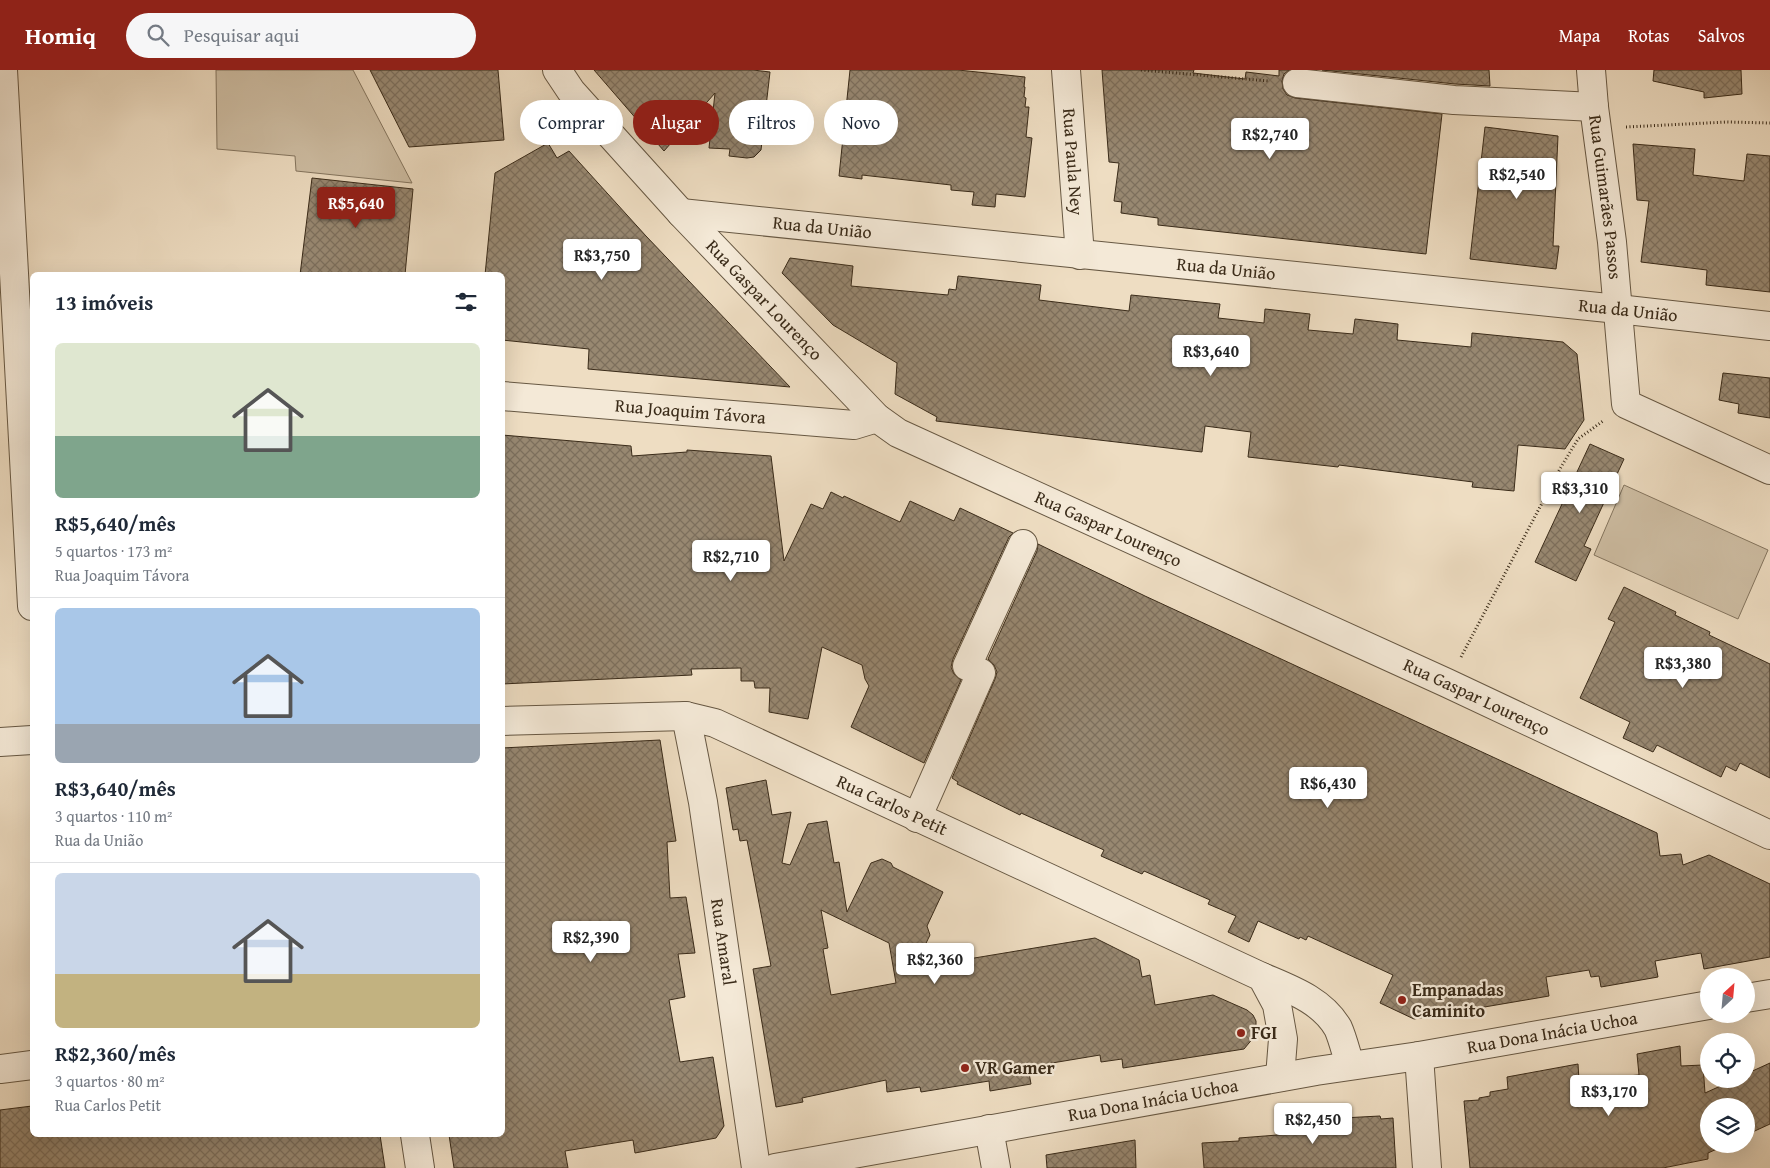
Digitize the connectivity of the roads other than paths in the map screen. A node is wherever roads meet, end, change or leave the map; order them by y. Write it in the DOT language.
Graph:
graph roads {
  1 [pos="3,70"];
  2 [pos="558,70"];
  3 [pos="1066,70"];
  4 [pos="1591,70"];
  5 [pos="1297,84"];
  6 [pos="1595,117"];
  7 [pos="681,213"];
  8 [pos="1080,255"];
  9 [pos="1618,308"];
  10 [pos="1770,326"];
  11 [pos="17,356"];
  12 [pos="505,396"];
  13 [pos="877,418"];
  14 [pos="1770,470"];
  15 [pos="1024,544"];
  16 [pos="30,573"];
  17 [pos="686,716"];
  18 [pos="505,721"];
  19 [pos="30,740"];
  20 [pos="0,742"];
  21 [pos="917,818"];
  22 [pos="1770,835"];
  23 [pos="1262,977"];
  24 [pos="1770,994"];
  25 [pos="1755,996"];
  26 [pos="1700,1007"];
  27 [pos="1419,1056"];
  28 [pos="30,1065"];
  29 [pos="1350,1065"];
  30 [pos="0,1069"];
  31 [pos="1280,1077"];
  32 [pos="989,1130"];
  33 [pos="415,1137"];
  34 [pos="420,1168"];
  35 [pos="756,1168"];
  36 [pos="775,1168"];
  37 [pos="996,1168"];
  38 [pos="1427,1168"];
  1 -- 11 [label="street"];
  2 -- 7 [label="street, Rua Gaspar Lourenço"];
  3 -- 8 [label="street, Rua Paula Ney"];
  4 -- 6 [label="street, Rua Guimarães Passos"];
  5 -- 6 [label="street"];
  6 -- 9 [label="street, Rua Guimarães Passos"];
  7 -- 8 [label="street, Rua da União"];
  7 -- 13 [label="street, Rua Gaspar Lourenço"];
  8 -- 9 [label="street, Rua da União"];
  9 -- 10 [label="street, Rua da União"];
  9 -- 14 [label="street, Rua Guimarães Passos"];
  11 -- 16 [label="street"];
  12 -- 13 [label="street, Rua Joaquim Távora"];
  13 -- 22 [label="street, Rua Gaspar Lourenço"];
  15 -- 21 [label="street"];
  17 -- 18 [label="street, Rua Carlos Petit"];
  17 -- 21 [label="street, Rua Carlos Petit"];
  17 -- 35 [label="street, Rua Amaral"];
  19 -- 20 [label="street"];
  21 -- 23 [label="street, Rua Carlos Petit"];
  23 -- 29 [label="street, Rua Carlos Petit"];
  23 -- 31 [label="street"];
  24 -- 25 [label="street"];
  26 -- 27 [label="street, Rua Dona Inácia Uchoa"];
  27 -- 29 [label="street, Rua Dona Inácia Uchoa"];
  27 -- 38 [label="street"];
  28 -- 30 [label="street"];
  29 -- 31 [label="street, Rua Dona Inácia Uchoa"];
  31 -- 32 [label="street, Rua Dona Inácia Uchoa"];
  32 -- 36 [label="street, Rua Dona Inácia Uchoa"];
  32 -- 37 [label="street"];
  33 -- 34 [label="street"];
}
